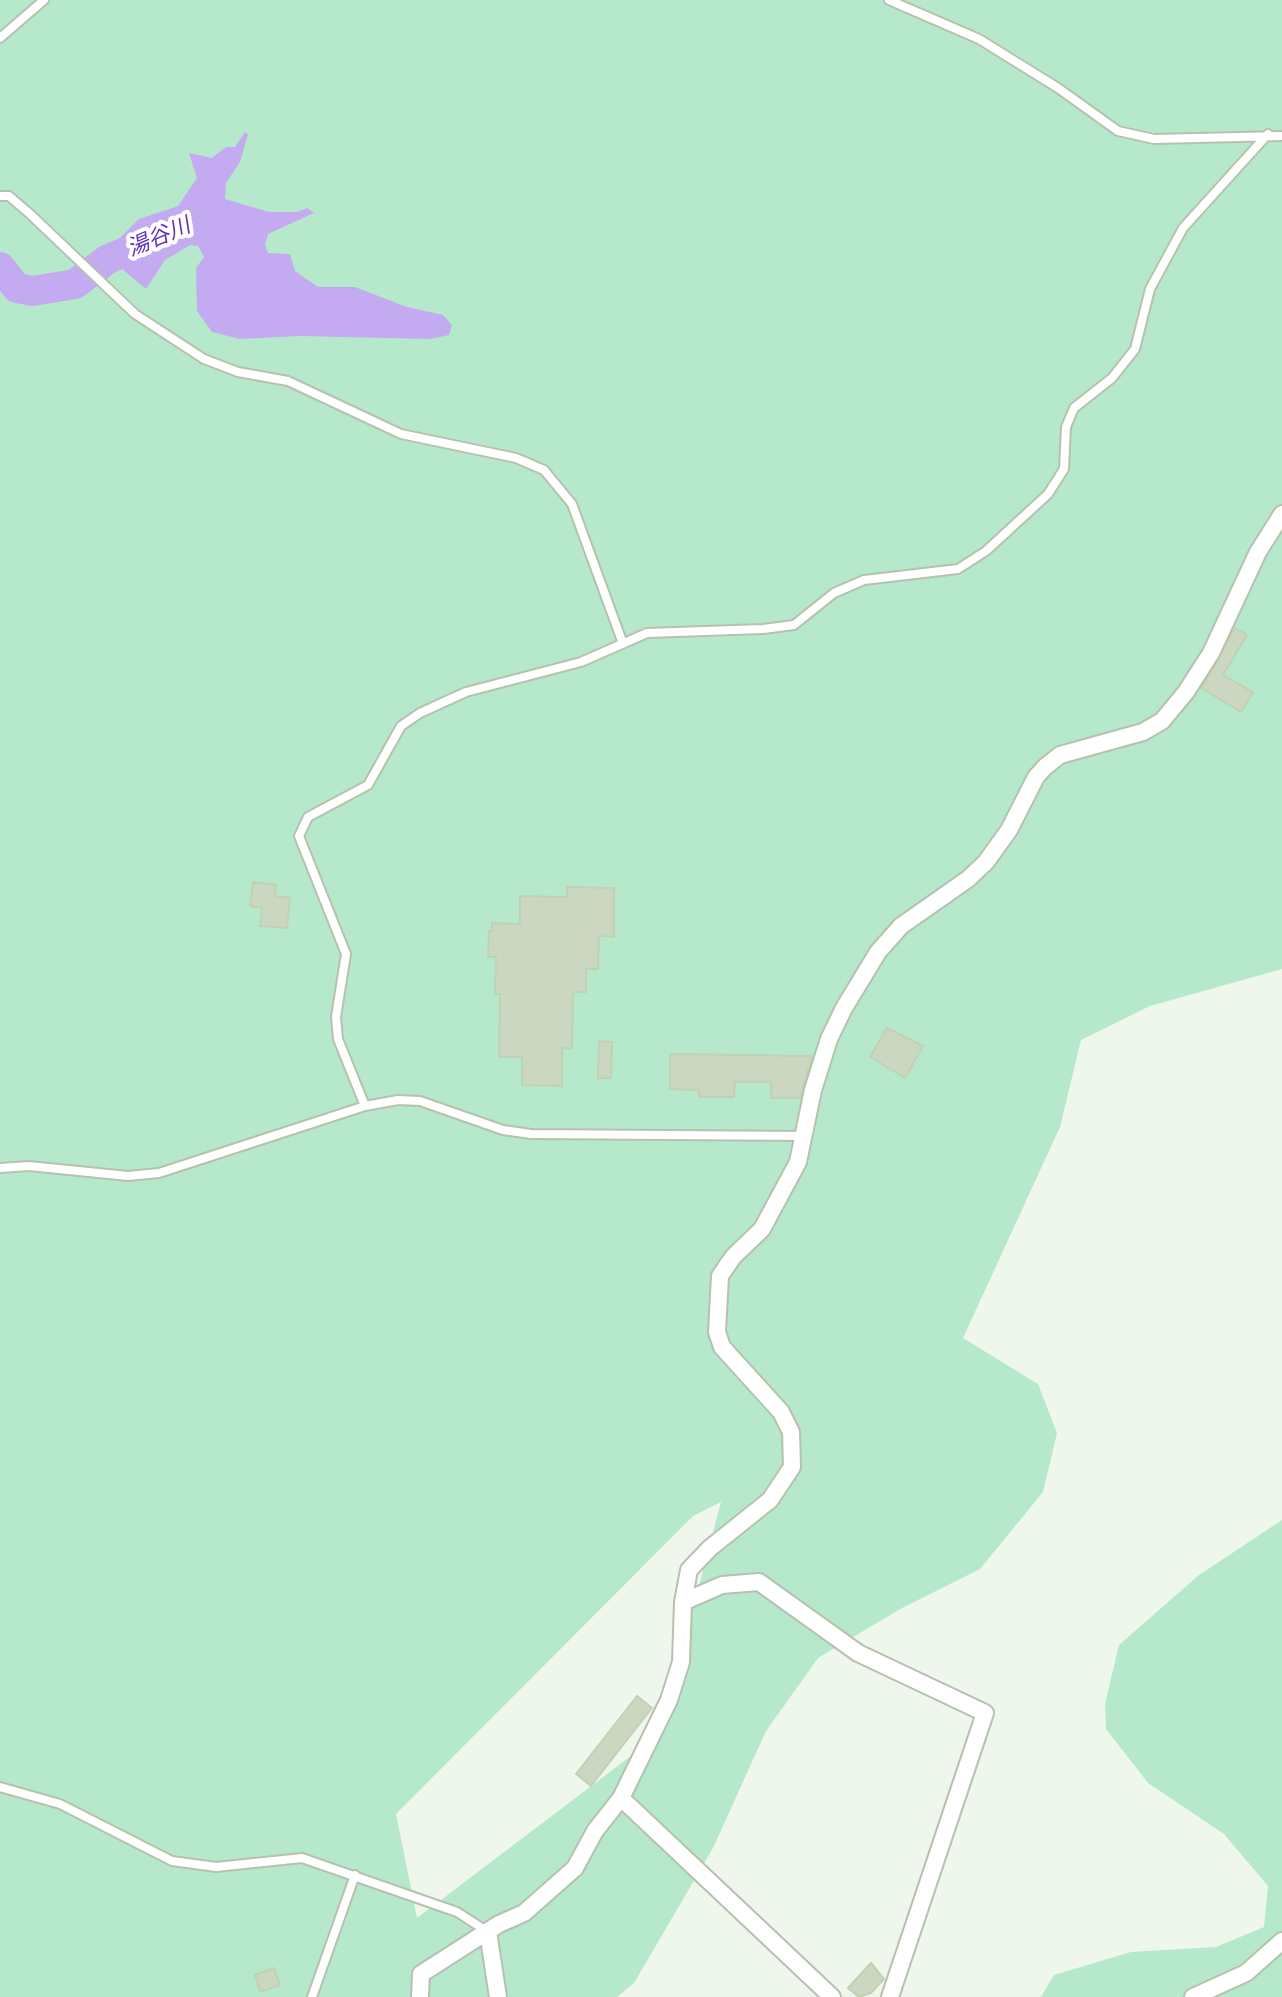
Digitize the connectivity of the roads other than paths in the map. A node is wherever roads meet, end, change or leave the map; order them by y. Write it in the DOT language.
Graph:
graph roads {
  1 [pos="44,0"];
  2 [pos="889,0"];
  3 [pos="0,38"];
  4 [pos="1268,134"];
  5 [pos="1282,136"];
  6 [pos="0,196"];
  7 [pos="1282,514"];
  8 [pos="622,641"];
  9 [pos="365,1106"];
  10 [pos="805,1136"];
  11 [pos="0,1168"];
  12 [pos="683,1602"];
  13 [pos="0,1787"];
  14 [pos="621,1798"];
  15 [pos="355,1875"];
  16 [pos="488,1932"];
  17 [pos="1282,1941"];
  18 [pos="312,1997"];
  19 [pos="420,1997"];
  20 [pos="498,1997"];
  21 [pos="832,1997"];
  22 [pos="890,1997"];
  23 [pos="1193,1997"];
  1 -- 3 [label="lane"];
  2 -- 4 [label="lane"];
  4 -- 5 [label="lane"];
  4 -- 8 [label="lane"];
  6 -- 8 [label="lane"];
  7 -- 10 [label="street"];
  8 -- 9 [label="lane"];
  9 -- 10 [label="lane"];
  9 -- 11 [label="lane"];
  10 -- 12 [label="street"];
  12 -- 14 [label="street"];
  12 -- 22 [label="street"];
  13 -- 15 [label="lane"];
  14 -- 16 [label="street"];
  14 -- 21 [label="street"];
  15 -- 16 [label="lane"];
  15 -- 18 [label="lane"];
  16 -- 19 [label="street"];
  16 -- 20 [label="street"];
  17 -- 23 [label="street"];
}
